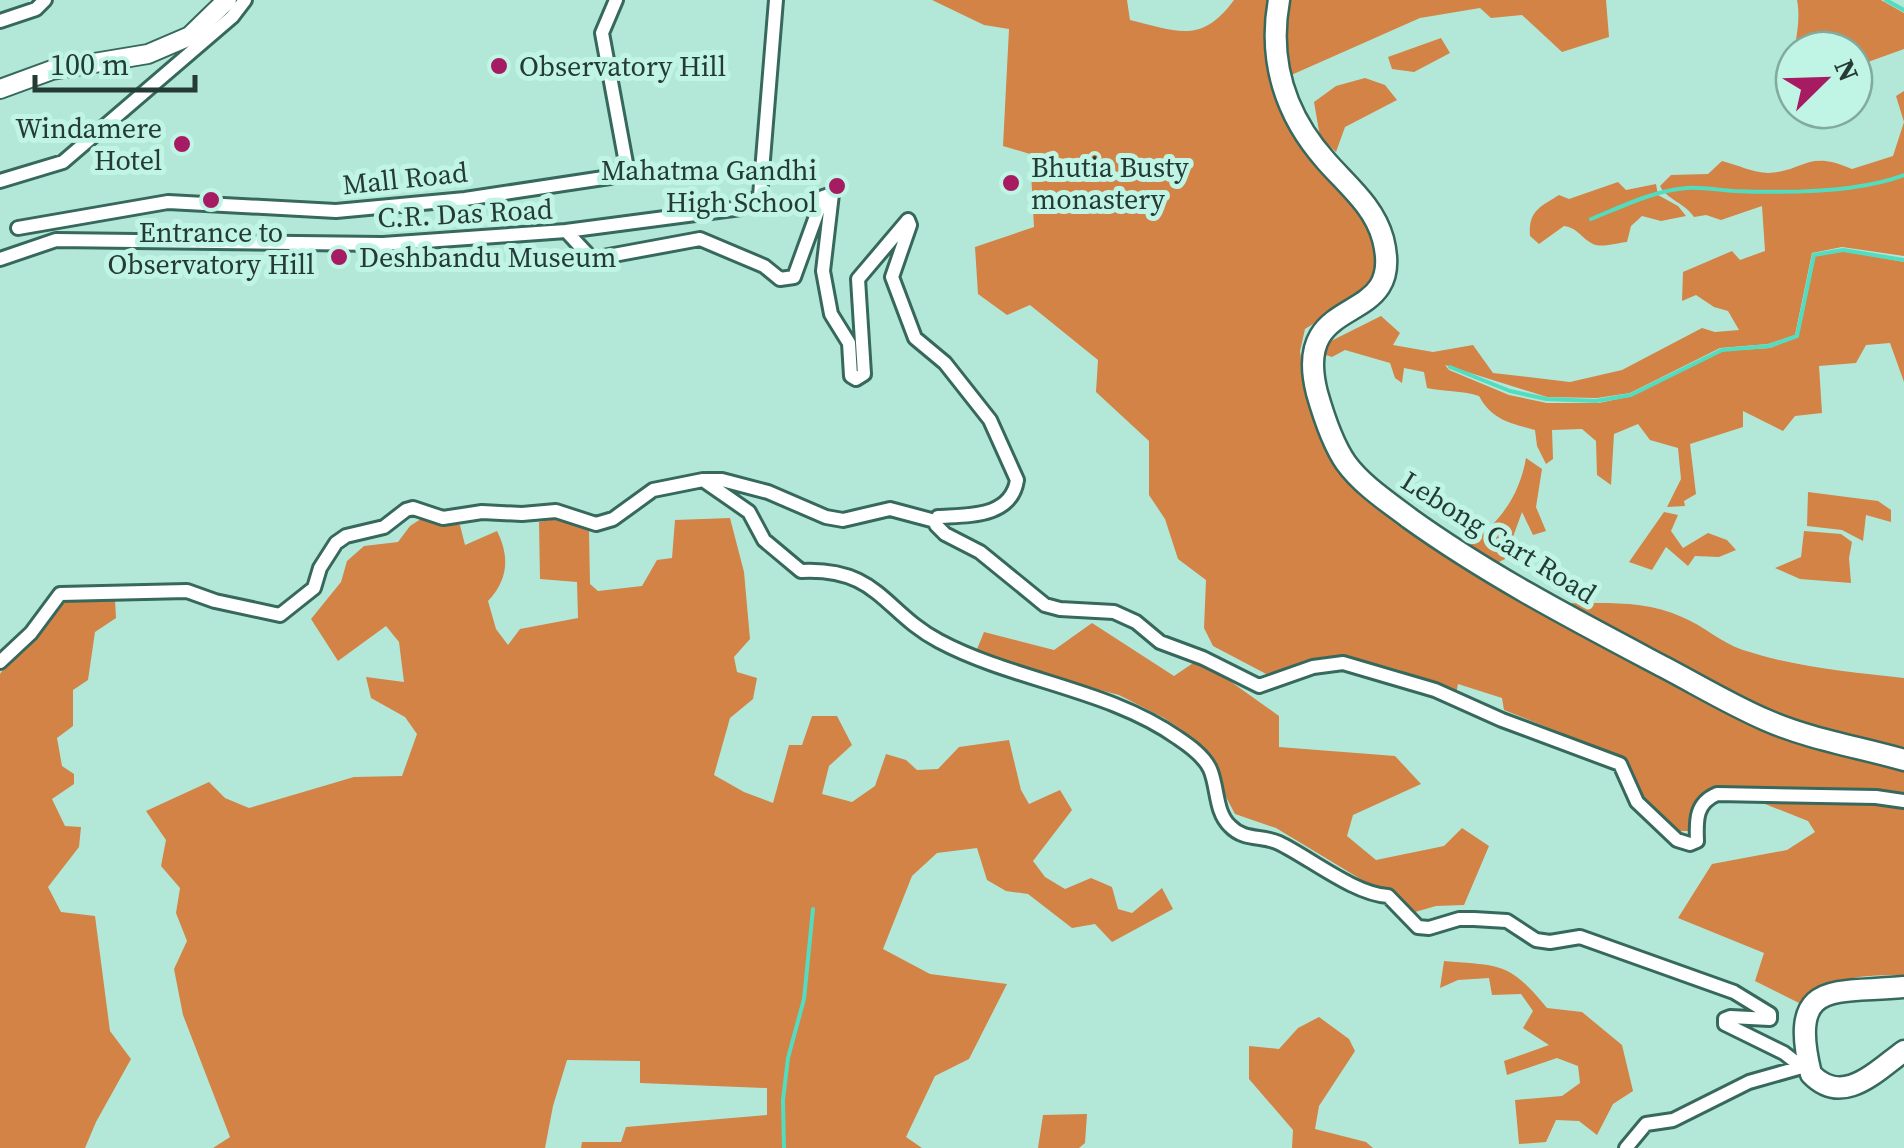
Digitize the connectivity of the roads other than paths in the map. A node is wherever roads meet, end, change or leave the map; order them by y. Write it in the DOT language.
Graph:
graph roads {
  1 [pos="44,0"];
  2 [pos="227,0"];
  3 [pos="246,0"];
  4 [pos="616,0"];
  5 [pos="776,0"];
  6 [pos="1280,0"];
  7 [pos="0,22"];
  8 [pos="0,88"];
  9 [pos="0,181"];
  10 [pos="18,228"];
  11 [pos="566,232"];
  12 [pos="0,259"];
  13 [pos="704,480"];
  14 [pos="935,520"];
  15 [pos="0,662"];
  16 [pos="1904,760"];
  17 [pos="1904,801"];
  18 [pos="1904,987"];
  19 [pos="1904,1051"];
  20 [pos="1807,1070"];
  21 [pos="1626,1148"];
  1 -- 7 [label="street"];
  2 -- 8 [label="main road"];
  3 -- 9 [label="street"];
  4 -- 10 [label="street, Mall Road"];
  5 -- 11 [label="street"];
  6 -- 16 [label="highway, Lebong Cart Road"];
  11 -- 12 [label="street, C.R. Das Road"];
  11 -- 14 [label="street, C.R. Das Road"];
  13 -- 14 [label="street"];
  13 -- 15 [label="street"];
  13 -- 20 [label="street"];
  14 -- 17 [label="street"];
  18 -- 20 [label="highway"];
  19 -- 20 [label="highway"];
  20 -- 21 [label="street"];
}
